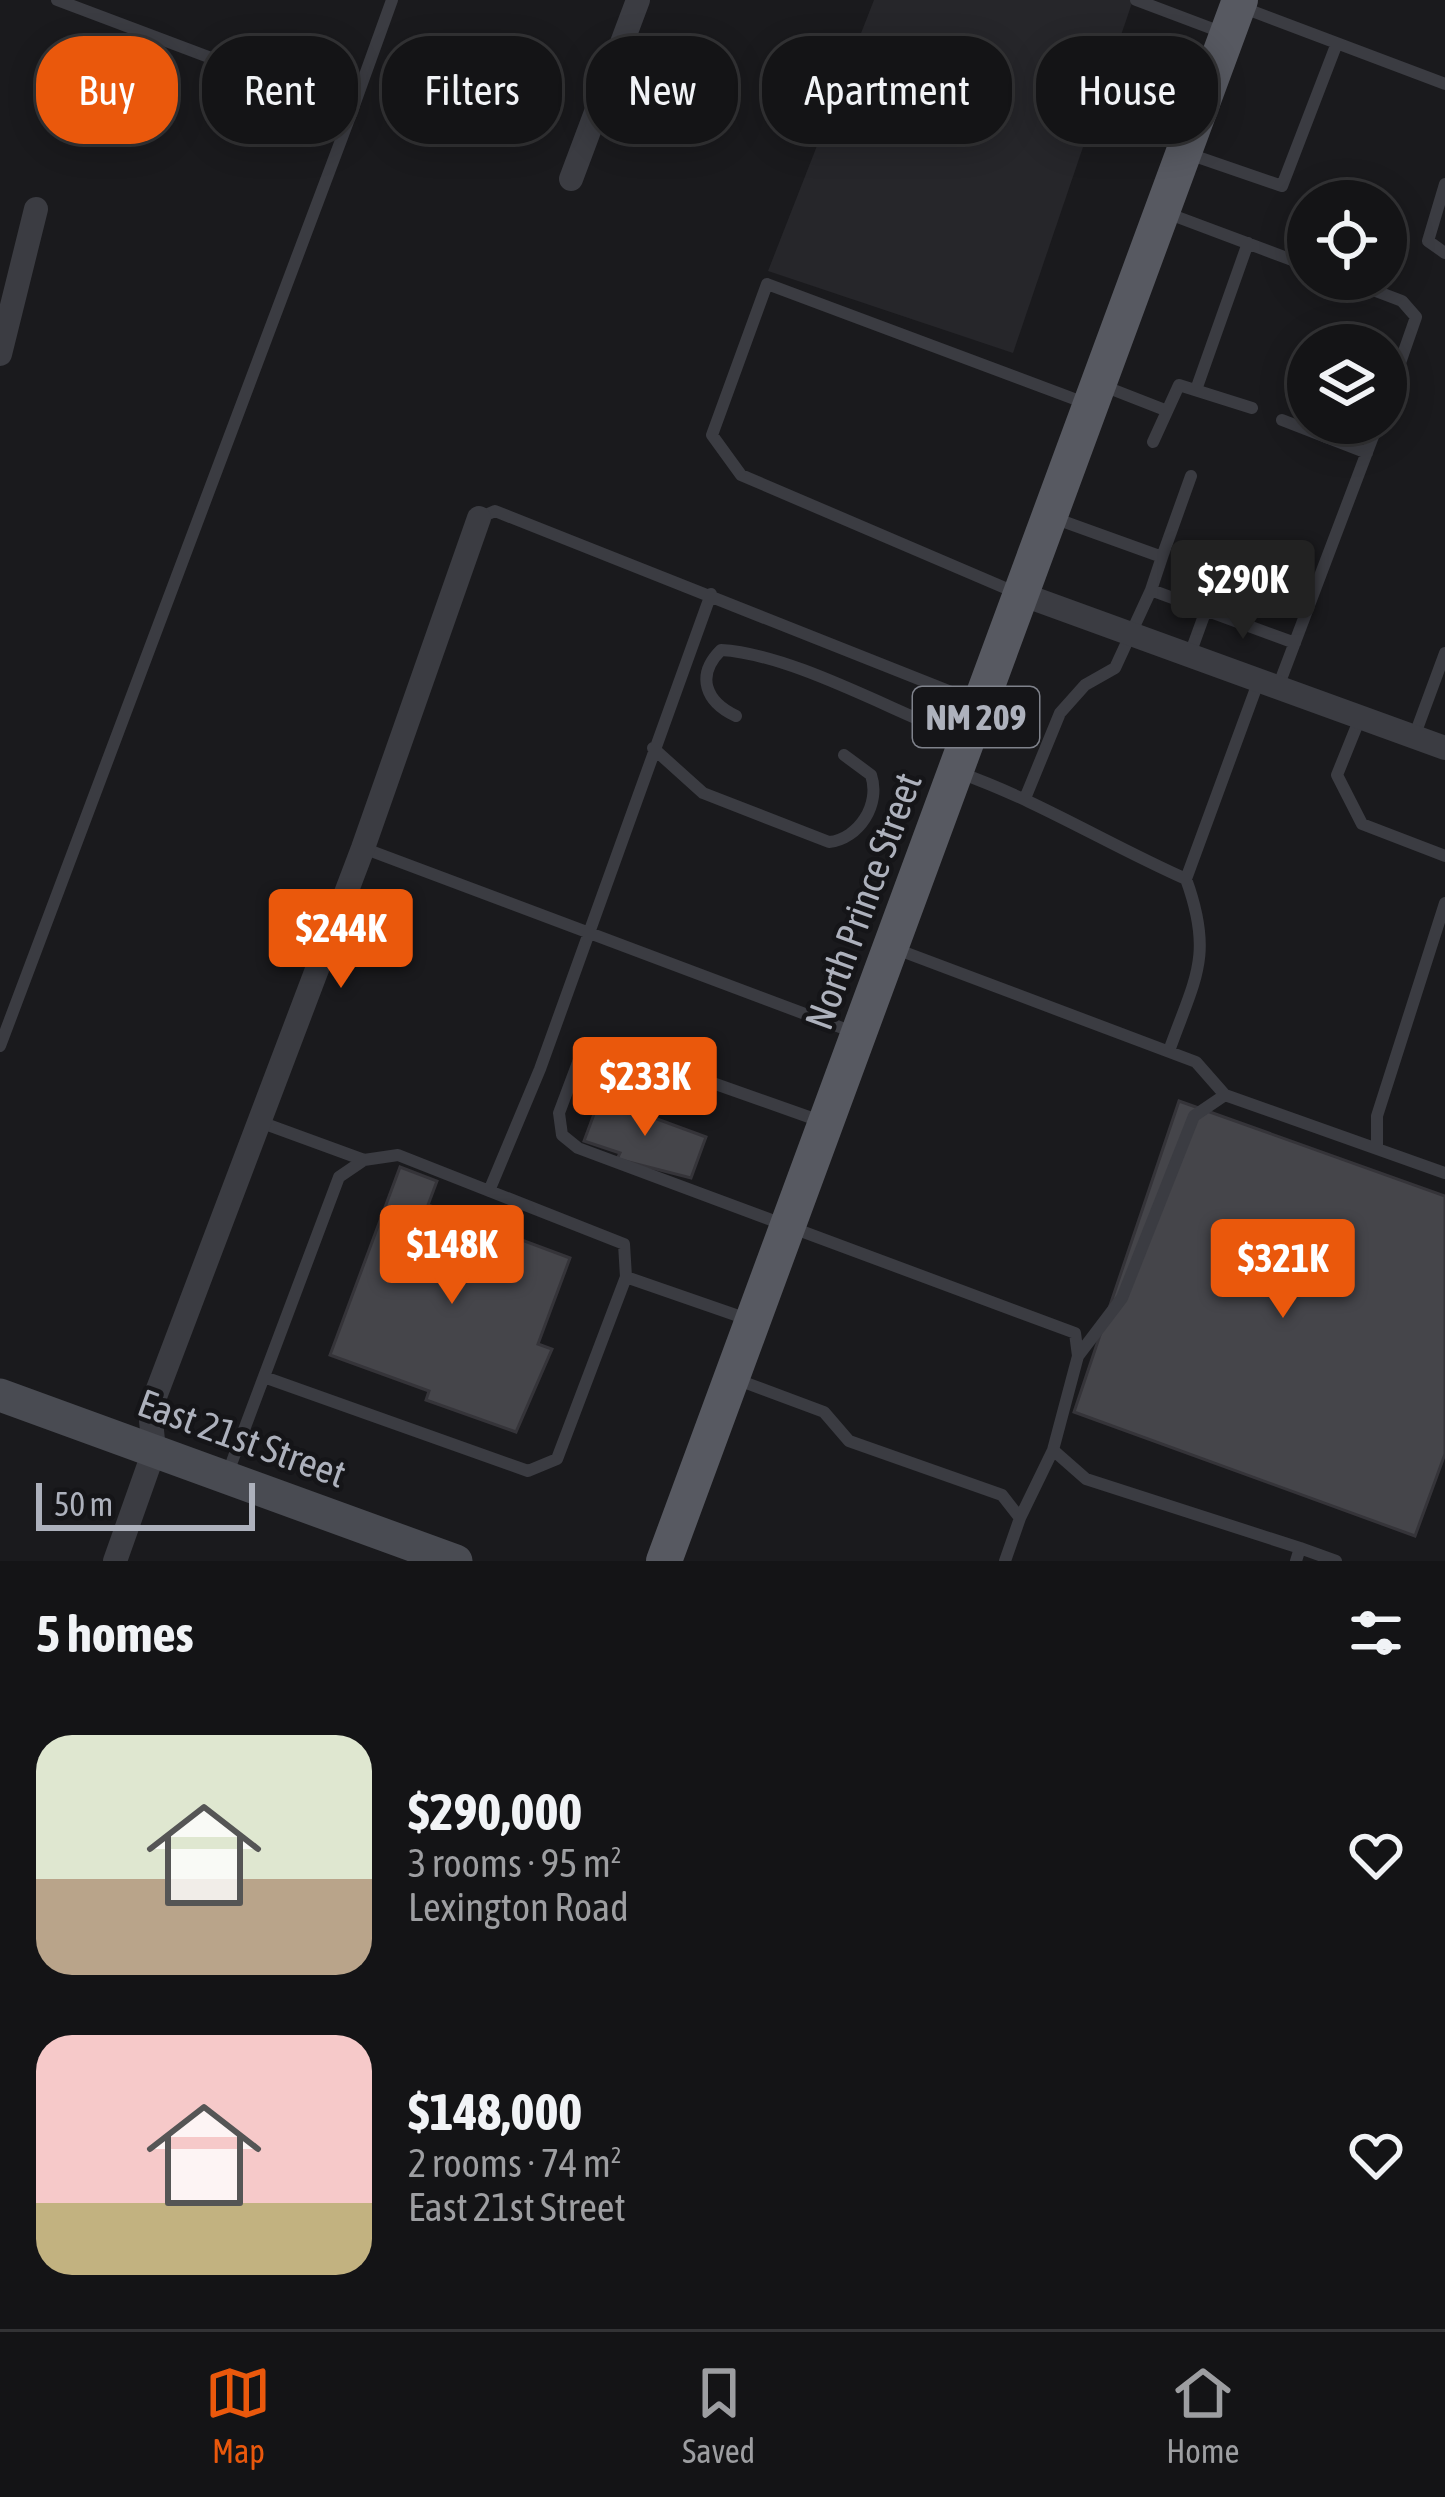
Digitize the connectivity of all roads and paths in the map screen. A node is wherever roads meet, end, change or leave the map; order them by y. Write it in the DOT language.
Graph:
graph roads {
  1 [pos="57,0"];
  2 [pos="392,0"];
  3 [pos="638,0"];
  4 [pos="1136,0"];
  5 [pos="1236,13"];
  6 [pos="1337,43"];
  7 [pos="202,55"];
  8 [pos="1445,84"];
  9 [pos="358,94"];
  10 [pos="340,144"];
  11 [pos="1185,152"];
  12 [pos="572,179"];
  13 [pos="1445,184"];
  14 [pos="36,209"];
  15 [pos="1162,212"];
  16 [pos="1248,243"];
  17 [pos="1445,253"];
  18 [pos="1287,258"];
  19 [pos="1399,300"];
  20 [pos="1407,343"];
  21 [pos="0,354"];
  22 [pos="1197,387"];
  23 [pos="1096,395"];
  24 [pos="1252,408"];
  25 [pos="1166,410"];
  26 [pos="1282,420"];
  27 [pos="1153,442"];
  28 [pos="1370,444"];
  29 [pos="1367,452"];
  30 [pos="1191,476"];
  31 [pos="1050,517"];
  32 [pos="478,518"];
  33 [pos="1162,557"];
  34 [pos="1151,590"];
  35 [pos="711,594"];
  36 [pos="1021,594"];
  37 [pos="1206,610"];
  38 [pos="1135,634"];
  39 [pos="1295,643"];
  40 [pos="1445,653"];
  41 [pos="1190,655"];
  42 [pos="1269,683"];
  43 [pos="981,704"];
  44 [pos="736,716"];
  45 [pos="1360,717"];
  46 [pos="1414,737"];
  47 [pos="653,748"];
  48 [pos="1445,748"];
  49 [pos="844,755"];
  50 [pos="961,755"];
  51 [pos="1026,796"];
  52 [pos="363,848"];
  53 [pos="1445,856"];
  54 [pos="1186,879"];
  55 [pos="1445,903"];
  56 [pos="588,933"];
  57 [pos="892,947"];
  58 [pos="860,1034"];
  59 [pos="0,1046"];
  60 [pos="1169,1051"];
  61 [pos="1225,1095"];
  62 [pos="260,1122"];
  63 [pos="827,1124"];
  64 [pos="1377,1146"];
  65 [pos="364,1160"];
  66 [pos="1445,1173"];
  67 [pos="489,1191"];
  68 [pos="788,1228"];
  69 [pos="626,1277"];
  70 [pos="754,1322"];
  71 [pos="1078,1356"];
  72 [pos="264,1377"];
  73 [pos="731,1378"];
  74 [pos="0,1395"];
  75 [pos="154,1450"];
  76 [pos="1053,1450"];
  77 [pos="227,1476"];
  78 [pos="1020,1518"];
  79 [pos="1298,1554"];
  80 [pos="115,1561"];
  81 [pos="456,1561"];
  82 [pos="664,1561"];
  83 [pos="1005,1561"];
  84 [pos="1336,1561"];
  1 -- 7 [label="lane"];
  2 -- 9 [label="lane"];
  3 -- 12 [label="street"];
  4 -- 5 [label="lane"];
  5 -- 6 [label="lane"];
  5 -- 11 [label="main road, North Prince Street / NM 209"];
  6 -- 8 [label="lane"];
  6 -- 11 [label="lane"];
  10 -- 59 [label="lane"];
  11 -- 15 [label="main road, North Prince Street / NM 209"];
  13 -- 17 [label="lane"];
  14 -- 21 [label="street"];
  15 -- 16 [label="lane"];
  15 -- 23 [label="main road, North Prince Street / NM 209"];
  16 -- 18 [label="lane"];
  16 -- 22 [label="lane"];
  19 -- 20 [label="lane"];
  22 -- 24 [label="lane"];
  22 -- 25 [label="lane"];
  23 -- 25 [label="lane"];
  23 -- 31 [label="main road, North Prince Street / NM 209"];
  23 -- 36 [label="lane"];
  25 -- 27 [label="lane"];
  26 -- 29 [label="lane"];
  28 -- 29 [label="lane"];
  29 -- 39 [label="lane"];
  30 -- 33 [label="lane"];
  31 -- 33 [label="lane"];
  31 -- 36 [label="main road, North Prince Street / NM 209"];
  32 -- 35 [label="lane"];
  32 -- 52 [label="street"];
  33 -- 34 [label="lane"];
  34 -- 37 [label="lane"];
  34 -- 38 [label="lane"];
  35 -- 43 [label="lane"];
  35 -- 47 [label="lane"];
  36 -- 38 [label="street"];
  36 -- 43 [label="main road, North Prince Street / NM 209"];
  37 -- 39 [label="lane"];
  37 -- 41 [label="lane"];
  38 -- 41 [label="street"];
  38 -- 51 [label="lane"];
  39 -- 42 [label="lane"];
  40 -- 46 [label="lane"];
  41 -- 42 [label="street"];
  42 -- 45 [label="street"];
  42 -- 54 [label="lane"];
  43 -- 50 [label="main road, North Prince Street / NM 209"];
  44 -- 50 [label="lane"];
  45 -- 46 [label="street"];
  45 -- 53 [label="lane"];
  46 -- 48 [label="street"];
  47 -- 49 [label="lane"];
  47 -- 56 [label="lane"];
  50 -- 51 [label="lane"];
  50 -- 57 [label="main road, North Prince Street / NM 209"];
  51 -- 54 [label="lane"];
  52 -- 56 [label="lane"];
  52 -- 62 [label="street"];
  54 -- 60 [label="lane"];
  55 -- 64 [label="lane"];
  56 -- 58 [label="lane"];
  56 -- 67 [label="lane"];
  57 -- 58 [label="main road, North Prince Street / NM 209"];
  57 -- 60 [label="lane"];
  58 -- 63 [label="main road, North Prince Street / NM 209"];
  60 -- 61 [label="lane"];
  61 -- 64 [label="lane"];
  61 -- 71 [label="lane"];
  62 -- 65 [label="lane"];
  62 -- 75 [label="street"];
  63 -- 68 [label="main road, North Prince Street / NM 209"];
  63 -- 68 [label="lane"];
  64 -- 66 [label="lane"];
  65 -- 67 [label="lane"];
  65 -- 72 [label="lane"];
  67 -- 69 [label="lane"];
  68 -- 70 [label="main road, North Prince Street / NM 209"];
  68 -- 71 [label="lane"];
  69 -- 70 [label="lane"];
  69 -- 72 [label="lane"];
  70 -- 73 [label="main road, North Prince Street / NM 209"];
  71 -- 76 [label="lane"];
  72 -- 77 [label="lane"];
  73 -- 78 [label="lane"];
  73 -- 82 [label="main road, North Prince Street / NM 209"];
  74 -- 75 [label="main road, East 21st Street"];
  75 -- 77 [label="main road, East 21st Street"];
  75 -- 80 [label="street"];
  76 -- 78 [label="lane"];
  76 -- 79 [label="lane"];
  77 -- 81 [label="main road, East 21st Street"];
  78 -- 83 [label="lane"];
  79 -- 84 [label="lane"];
}
